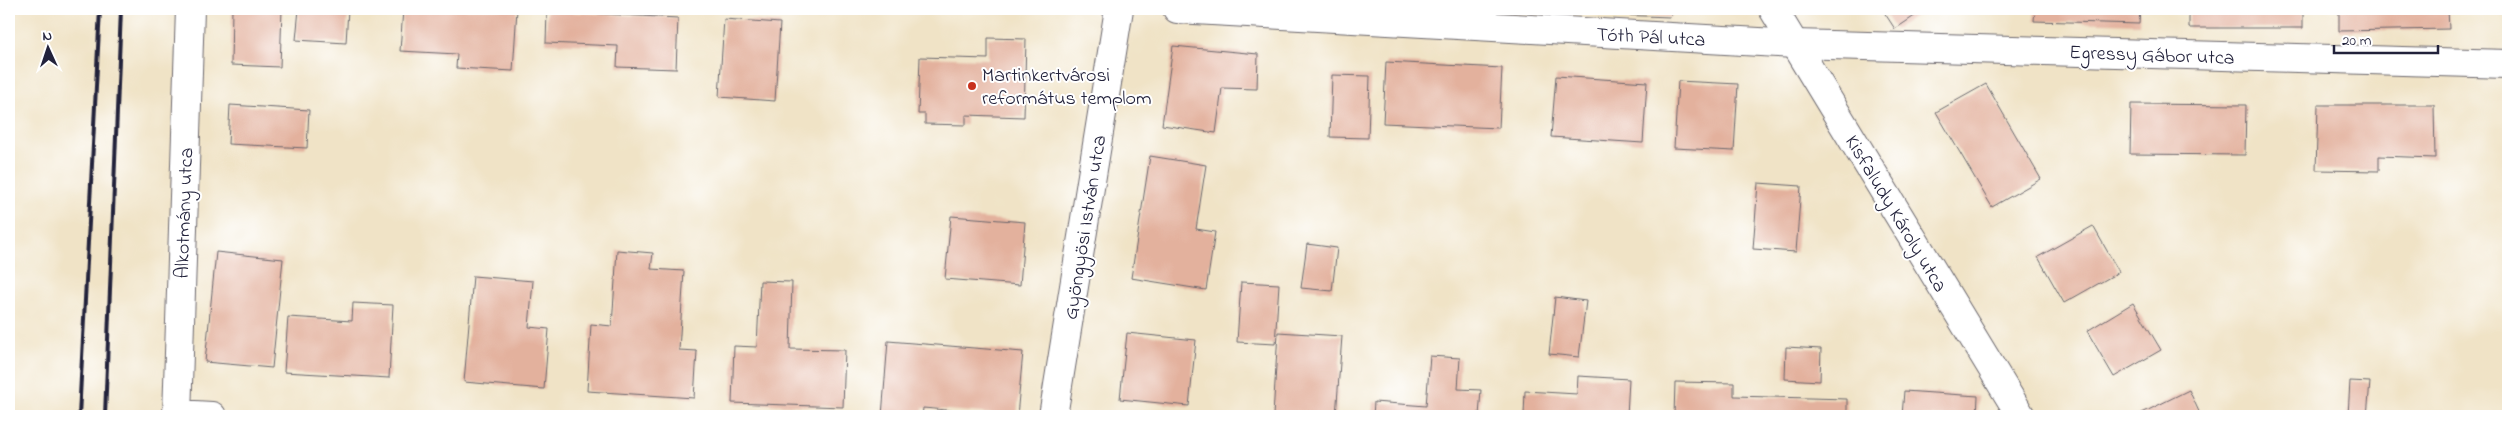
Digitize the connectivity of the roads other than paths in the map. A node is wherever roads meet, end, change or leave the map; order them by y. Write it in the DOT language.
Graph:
graph roads {
  1 [pos="190,9"];
  2 [pos="1119,9"];
  3 [pos="1177,9"];
  4 [pos="1773,9"];
  5 [pos="1795,44"];
  6 [pos="2508,64"];
  7 [pos="177,415"];
  8 [pos="212,416"];
  9 [pos="1053,416"];
  10 [pos="2022,416"];
  1 -- 7 [label="street, Alkotmány utca"];
  2 -- 9 [label="street, Gyöngyösi István utca"];
  3 -- 5 [label="street, Tóth Pál utca"];
  4 -- 5 [label="street, Kisfaludy Károly utca"];
  5 -- 6 [label="street, Egressy Gábor utca"];
  5 -- 10 [label="street, Kisfaludy Károly utca"];
  7 -- 8 [label="street"];
}
